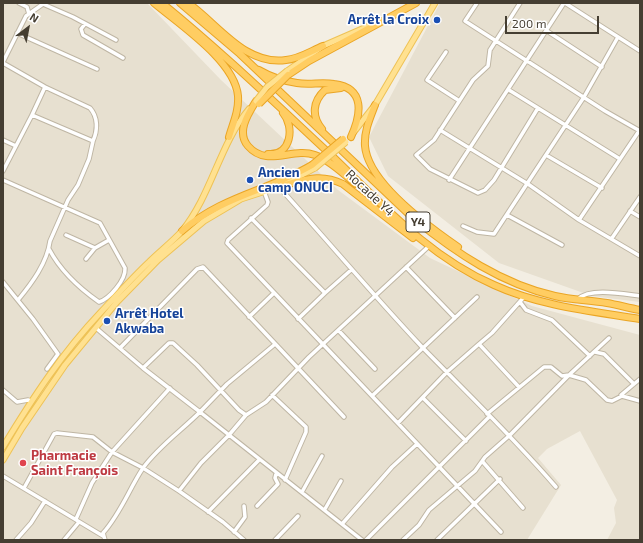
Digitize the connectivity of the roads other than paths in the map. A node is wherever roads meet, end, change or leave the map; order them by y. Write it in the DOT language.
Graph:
graph roads {
  1 [pos="19,3"];
  2 [pos="154,3"];
  3 [pos="162,3"];
  4 [pos="180,3"];
  5 [pos="188,3"];
  6 [pos="410,3"];
  7 [pos="416,3"];
  8 [pos="435,3"];
  9 [pos="477,3"];
  10 [pos="520,3"];
  11 [pos="564,3"];
  12 [pos="29,14"];
  13 [pos="85,24"];
  14 [pos="547,31"];
  15 [pos="17,33"];
  16 [pos="618,37"];
  17 [pos="116,40"];
  18 [pos="495,40"];
  19 [pos="323,46"];
  20 [pos="640,51"];
  21 [pos="446,52"];
  22 [pos="240,54"];
  23 [pos="123,58"];
  24 [pos="527,62"];
  25 [pos="3,63"];
  26 [pos="602,67"];
  27 [pos="97,69"];
  28 [pos="288,73"];
  29 [pos="45,86"];
  30 [pos="260,88"];
  31 [pos="509,90"];
  32 [pos="584,97"];
  33 [pos="458,100"];
  34 [pos="257,102"];
  35 [pos="375,105"];
  36 [pos="538,108"];
  37 [pos="32,115"];
  38 [pos="565,126"];
  39 [pos="440,130"];
  40 [pos="640,131"];
  41 [pos="229,138"];
  42 [pos="347,139"];
  43 [pos="3,140"];
  44 [pos="93,141"];
  45 [pos="16,146"];
  46 [pos="470,149"];
  47 [pos="341,151"];
  48 [pos="546,156"];
  49 [pos="620,159"];
  50 [pos="313,166"];
  51 [pos="501,168"];
  52 [pos="3,171"];
  53 [pos="3,180"];
  54 [pos="450,180"];
  55 [pos="528,184"];
  56 [pos="280,187"];
  57 [pos="602,188"];
  58 [pos="264,191"];
  59 [pos="640,196"];
  60 [pos="381,204"];
  61 [pos="65,207"];
  62 [pos="630,211"];
  63 [pos="508,215"];
  64 [pos="640,217"];
  65 [pos="251,218"];
  66 [pos="579,220"];
  67 [pos="463,226"];
  68 [pos="182,231"];
  69 [pos="66,235"];
  70 [pos="612,238"];
  71 [pos="108,240"];
  72 [pos="562,245"];
  73 [pos="427,246"];
  74 [pos="95,248"];
  75 [pos="49,249"];
  76 [pos="640,256"];
  77 [pos="86,259"];
  78 [pos="406,267"];
  79 [pos="351,270"];
  80 [pos="506,278"];
  81 [pos="3,282"];
  82 [pos="274,293"];
  83 [pos="325,293"];
  84 [pos="375,296"];
  85 [pos="640,296"];
  86 [pos="477,297"];
  87 [pos="578,299"];
  88 [pos="18,300"];
  89 [pos="522,300"];
  90 [pos="640,310"];
  91 [pos="249,317"];
  92 [pos="454,318"];
  93 [pos="298,319"];
  94 [pos="640,319"];
  95 [pos="96,328"];
  96 [pos="339,331"];
  97 [pos="609,338"];
  98 [pos="479,344"];
  99 [pos="274,345"];
  100 [pos="323,346"];
  101 [pos="120,348"];
  102 [pos="423,348"];
  103 [pos="595,352"];
  104 [pos="590,356"];
  105 [pos="143,368"];
  106 [pos="47,369"];
  107 [pos="297,369"];
  108 [pos="375,369"];
  109 [pos="447,372"];
  110 [pos="569,375"];
  111 [pos="640,379"];
  112 [pos="634,384"];
  113 [pos="519,387"];
  114 [pos="170,388"];
  115 [pos="3,390"];
  116 [pos="221,390"];
  117 [pos="272,395"];
  118 [pos="372,396"];
  119 [pos="423,398"];
  120 [pos="616,398"];
  121 [pos="32,401"];
  122 [pos="640,401"];
  123 [pos="200,412"];
  124 [pos="246,415"];
  125 [pos="488,416"];
  126 [pos="344,417"];
  127 [pos="398,423"];
  128 [pos="230,435"];
  129 [pos="510,435"];
  130 [pos="466,441"];
  131 [pos="418,444"];
  132 [pos="3,447"];
  133 [pos="112,452"];
  134 [pos="322,456"];
  135 [pos="3,460"];
  136 [pos="259,460"];
  137 [pos="482,461"];
  138 [pos="439,466"];
  139 [pos="143,468"];
  140 [pos="276,474"];
  141 [pos="3,476"];
  142 [pos="285,480"];
  143 [pos="500,480"];
  144 [pos="341,481"];
  145 [pos="457,486"];
  146 [pos="556,487"];
  147 [pos="24,488"];
  148 [pos="179,491"];
  149 [pos="302,492"];
  150 [pos="45,502"];
  151 [pos="475,505"];
  152 [pos="244,506"];
  153 [pos="257,506"];
  154 [pos="523,508"];
  155 [pos="325,509"];
  156 [pos="208,512"];
  157 [pos="298,516"];
  158 [pos="77,520"];
  159 [pos="342,524"];
  160 [pos="234,532"];
  161 [pos="501,532"];
  162 [pos="104,538"];
  163 [pos="16,540"];
  164 [pos="64,540"];
  165 [pos="244,540"];
  166 [pos="275,540"];
  167 [pos="362,540"];
  168 [pos="366,540"];
  169 [pos="403,540"];
  170 [pos="437,540"];
  1 -- 12 [label="street"];
  2 -- 41 [label="highway"];
  3 -- 30 [label="highway, Rocade Y4 / Y4"];
  4 -- 22 [label="highway, Rocade Y4 / Y4"];
  5 -- 19 [label="highway"];
  6 -- 19 [label="main road"];
  7 -- 28 [label="highway"];
  8 -- 35 [label="main road"];
  9 -- 18 [label="street"];
  10 -- 18 [label="street"];
  11 -- 14 [label="street"];
  11 -- 16 [label="street"];
  12 -- 13 [label="street"];
  12 -- 15 [label="street"];
  13 -- 17 [label="street"];
  13 -- 23 [label="street"];
  14 -- 24 [label="street"];
  14 -- 26 [label="street"];
  15 -- 25 [label="street"];
  15 -- 27 [label="street"];
  16 -- 20 [label="street"];
  16 -- 26 [label="street"];
  18 -- 24 [label="street"];
  18 -- 33 [label="street"];
  19 -- 28 [label="main road"];
  21 -- 33 [label="street"];
  22 -- 42 [label="highway"];
  22 -- 47 [label="highway, Rocade Y4 / Y4"];
  24 -- 31 [label="street"];
  24 -- 32 [label="street"];
  25 -- 29 [label="street"];
  26 -- 32 [label="street"];
  28 -- 34 [label="highway, bridge"];
  29 -- 37 [label="street"];
  29 -- 44 [label="street"];
  30 -- 34 [label="highway"];
  30 -- 60 [label="highway, Rocade Y4 / Y4"];
  31 -- 36 [label="street"];
  31 -- 46 [label="street"];
  32 -- 38 [label="street"];
  32 -- 40 [label="street"];
  33 -- 39 [label="street"];
  34 -- 41 [label="main road"];
  34 -- 60 [label="highway"];
  35 -- 42 [label="main road"];
  35 -- 80 [label="highway"];
  36 -- 38 [label="street"];
  36 -- 51 [label="street"];
  37 -- 44 [label="street"];
  37 -- 45 [label="street"];
  38 -- 48 [label="street"];
  38 -- 49 [label="street"];
  39 -- 46 [label="street"];
  39 -- 54 [label="street"];
  40 -- 49 [label="street"];
  41 -- 68 [label="main road"];
  42 -- 47 [label="highway"];
  42 -- 50 [label="highway, bridge"];
  43 -- 45 [label="street"];
  44 -- 61 [label="street"];
  45 -- 52 [label="street"];
  46 -- 51 [label="street"];
  46 -- 54 [label="street"];
  47 -- 80 [label="highway, Rocade Y4 / Y4"];
  48 -- 55 [label="street"];
  48 -- 57 [label="street"];
  49 -- 57 [label="street"];
  50 -- 56 [label="main road"];
  50 -- 68 [label="highway"];
  51 -- 54 [label="street"];
  51 -- 55 [label="street"];
  53 -- 61 [label="street"];
  55 -- 63 [label="street"];
  55 -- 66 [label="street"];
  56 -- 58 [label="main road"];
  56 -- 73 [label="highway"];
  56 -- 79 [label="street"];
  57 -- 66 [label="street"];
  58 -- 65 [label="street"];
  58 -- 95 [label="main road"];
  59 -- 62 [label="street"];
  60 -- 73 [label="highway, Rocade Y4 / Y4"];
  61 -- 71 [label="street"];
  61 -- 75 [label="street"];
  62 -- 64 [label="street"];
  62 -- 70 [label="street"];
  63 -- 67 [label="street"];
  63 -- 72 [label="street"];
  65 -- 82 [label="street"];
  65 -- 83 [label="street"];
  66 -- 70 [label="street"];
  68 -- 121 [label="main road"];
  69 -- 74 [label="street"];
  70 -- 76 [label="street"];
  71 -- 74 [label="street"];
  71 -- 75 [label="street"];
  73 -- 78 [label="street"];
  73 -- 89 [label="highway, Rocade Y4 / Y4"];
  74 -- 77 [label="street"];
  75 -- 88 [label="street"];
  78 -- 84 [label="street"];
  78 -- 92 [label="street"];
  79 -- 83 [label="street"];
  79 -- 84 [label="street"];
  80 -- 87 [label="highway, Rocade Y4 / Y4"];
  81 -- 88 [label="street"];
  82 -- 91 [label="street"];
  82 -- 93 [label="street"];
  83 -- 93 [label="street"];
  84 -- 96 [label="street"];
  84 -- 102 [label="street"];
  85 -- 87 [label="street"];
  86 -- 92 [label="street"];
  87 -- 90 [label="highway, Rocade Y4 / Y4"];
  88 -- 106 [label="street"];
  89 -- 94 [label="highway, Rocade Y4 / Y4"];
  89 -- 98 [label="street"];
  89 -- 104 [label="street"];
  91 -- 99 [label="street"];
  91 -- 101 [label="street"];
  92 -- 102 [label="street"];
  93 -- 100 [label="street"];
  95 -- 101 [label="street"];
  95 -- 135 [label="main road"];
  96 -- 100 [label="street"];
  96 -- 108 [label="street"];
  97 -- 103 [label="street"];
  98 -- 109 [label="street"];
  98 -- 113 [label="street"];
  99 -- 107 [label="street"];
  99 -- 116 [label="street"];
  100 -- 107 [label="street"];
  100 -- 118 [label="street"];
  101 -- 105 [label="street"];
  102 -- 109 [label="street"];
  102 -- 118 [label="street"];
  103 -- 104 [label="street"];
  103 -- 112 [label="street"];
  104 -- 110 [label="street"];
  105 -- 114 [label="street"];
  105 -- 116 [label="street"];
  107 -- 117 [label="street"];
  107 -- 126 [label="street"];
  109 -- 119 [label="street"];
  109 -- 125 [label="street"];
  110 -- 113 [label="street"];
  110 -- 120 [label="street"];
  110 -- 129 [label="street"];
  111 -- 112 [label="street"];
  112 -- 120 [label="street"];
  113 -- 125 [label="street"];
  114 -- 123 [label="street"];
  114 -- 133 [label="street"];
  115 -- 121 [label="street"];
  116 -- 123 [label="street"];
  116 -- 124 [label="street"];
  117 -- 124 [label="street"];
  117 -- 142 [label="street"];
  118 -- 127 [label="street"];
  119 -- 127 [label="street"];
  119 -- 130 [label="street"];
  120 -- 122 [label="street"];
  121 -- 132 [label="main road"];
  123 -- 128 [label="street"];
  123 -- 139 [label="street"];
  124 -- 128 [label="street"];
  125 -- 129 [label="street"];
  125 -- 130 [label="street"];
  127 -- 131 [label="street"];
  128 -- 136 [label="street"];
  128 -- 148 [label="street"];
  129 -- 137 [label="street"];
  129 -- 146 [label="street"];
  130 -- 138 [label="street"];
  131 -- 138 [label="street"];
  131 -- 159 [label="street"];
  133 -- 139 [label="street"];
  133 -- 147 [label="street"];
  133 -- 158 [label="street"];
  134 -- 149 [label="street"];
  136 -- 140 [label="street"];
  136 -- 156 [label="street"];
  137 -- 143 [label="street"];
  137 -- 145 [label="street"];
  138 -- 145 [label="street"];
  138 -- 168 [label="street"];
  139 -- 148 [label="street"];
  139 -- 162 [label="street"];
  140 -- 142 [label="street"];
  140 -- 153 [label="street"];
  141 -- 147 [label="street"];
  142 -- 149 [label="street"];
  143 -- 151 [label="street"];
  143 -- 154 [label="street"];
  144 -- 155 [label="street"];
  145 -- 151 [label="street"];
  145 -- 169 [label="street"];
  147 -- 150 [label="street"];
  148 -- 156 [label="street"];
  149 -- 155 [label="street"];
  150 -- 158 [label="street"];
  150 -- 163 [label="street"];
  151 -- 161 [label="street"];
  151 -- 170 [label="street"];
  152 -- 160 [label="street"];
  155 -- 159 [label="street"];
  156 -- 160 [label="street"];
  157 -- 166 [label="street"];
  158 -- 162 [label="street"];
  158 -- 164 [label="street"];
  159 -- 167 [label="street"];
  160 -- 165 [label="street"];
}
